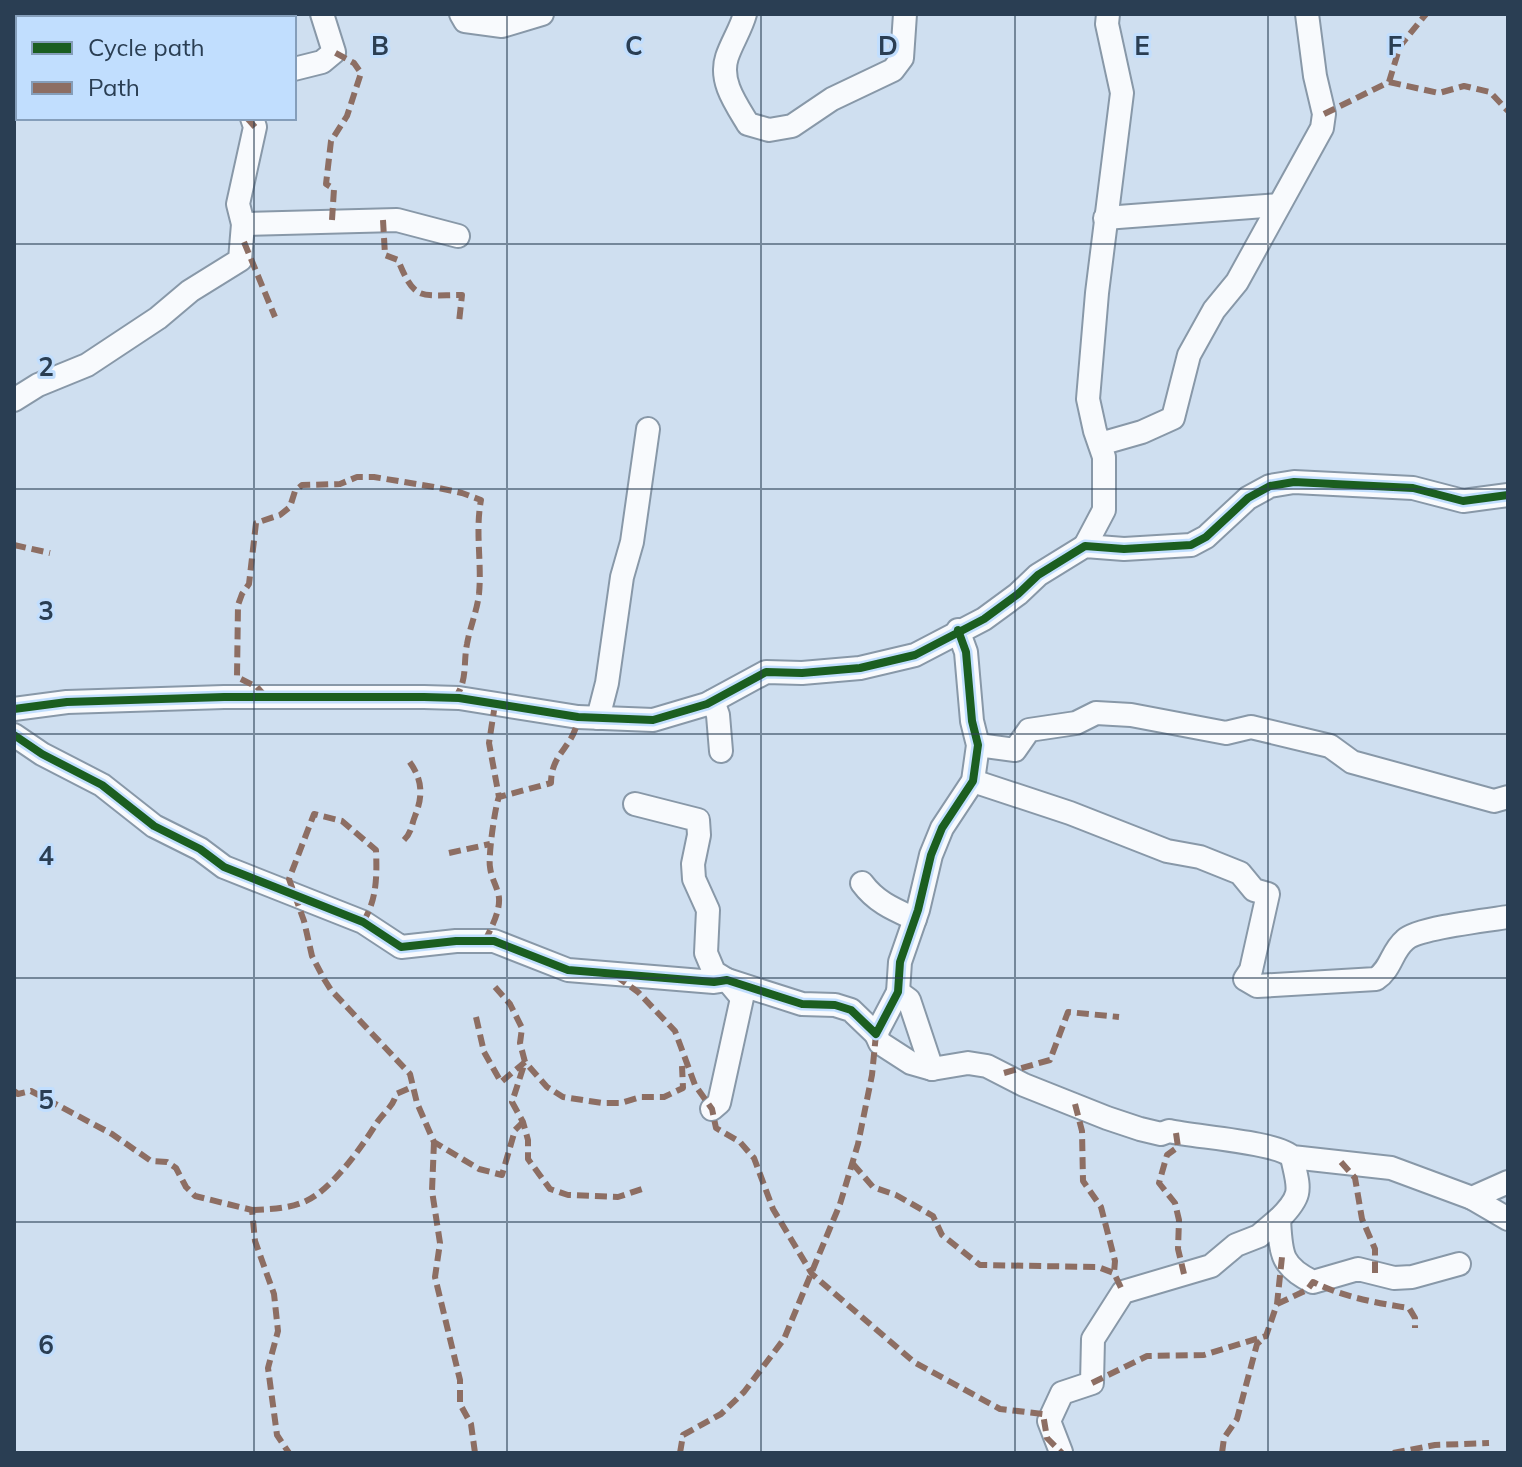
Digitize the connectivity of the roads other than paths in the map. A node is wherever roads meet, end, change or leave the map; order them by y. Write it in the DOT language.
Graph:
graph roads {
  1 [pos="322,14"];
  2 [pos="461,14"];
  3 [pos="542,14"];
  4 [pos="745,14"];
  5 [pos="905,14"];
  6 [pos="1108,14"];
  7 [pos="1307,14"];
  8 [pos="296,68"];
  9 [pos="253,120"];
  10 [pos="1279,205"];
  11 [pos="1105,218"];
  12 [pos="243,233"];
  13 [pos="458,236"];
  14 [pos="14,400"];
  15 [pos="648,429"];
  16 [pos="1100,444"];
  17 [pos="1508,495"];
  18 [pos="1085,546"];
  19 [pos="958,630"];
  20 [pos="713,701"];
  21 [pos="14,709"];
  22 [pos="598,718"];
  23 [pos="14,735"];
  24 [pos="978,745"];
  25 [pos="721,751"];
  26 [pos="973,781"];
  27 [pos="1508,797"];
  28 [pos="635,804"];
  29 [pos="862,883"];
  30 [pos="1508,917"];
  31 [pos="915,919"];
  32 [pos="727,980"];
  33 [pos="898,992"];
  34 [pos="876,1034"];
  35 [pos="932,1069"];
  36 [pos="712,1109"];
  37 [pos="1292,1157"];
  38 [pos="1508,1182"];
  39 [pos="1472,1198"];
  40 [pos="1279,1219"];
  41 [pos="1508,1219"];
  42 [pos="1459,1264"];
  43 [pos="1061,1452"];
  1 -- 8 [label="street"];
  2 -- 3 [label="street"];
  4 -- 5 [label="street"];
  6 -- 11 [label="street"];
  7 -- 10 [label="street"];
  9 -- 12 [label="street"];
  10 -- 11 [label="street"];
  10 -- 16 [label="street"];
  11 -- 16 [label="street"];
  12 -- 13 [label="street"];
  12 -- 14 [label="street"];
  15 -- 22 [label="street"];
  16 -- 18 [label="street"];
  17 -- 18 [label="street"];
  18 -- 19 [label="street"];
  19 -- 20 [label="street"];
  19 -- 24 [label="street"];
  20 -- 22 [label="street"];
  20 -- 25 [label="street"];
  21 -- 22 [label="street"];
  23 -- 32 [label="street"];
  24 -- 26 [label="street"];
  24 -- 27 [label="street"];
  26 -- 30 [label="street"];
  26 -- 31 [label="street"];
  28 -- 32 [label="street"];
  29 -- 31 [label="street"];
  31 -- 33 [label="street"];
  32 -- 34 [label="street"];
  32 -- 36 [label="street"];
  33 -- 34 [label="street"];
  33 -- 35 [label="street"];
  34 -- 35 [label="street"];
  35 -- 37 [label="street"];
  37 -- 39 [label="street"];
  37 -- 40 [label="street"];
  38 -- 39 [label="street"];
  39 -- 41 [label="street"];
  40 -- 42 [label="street"];
  40 -- 43 [label="street"];
}
